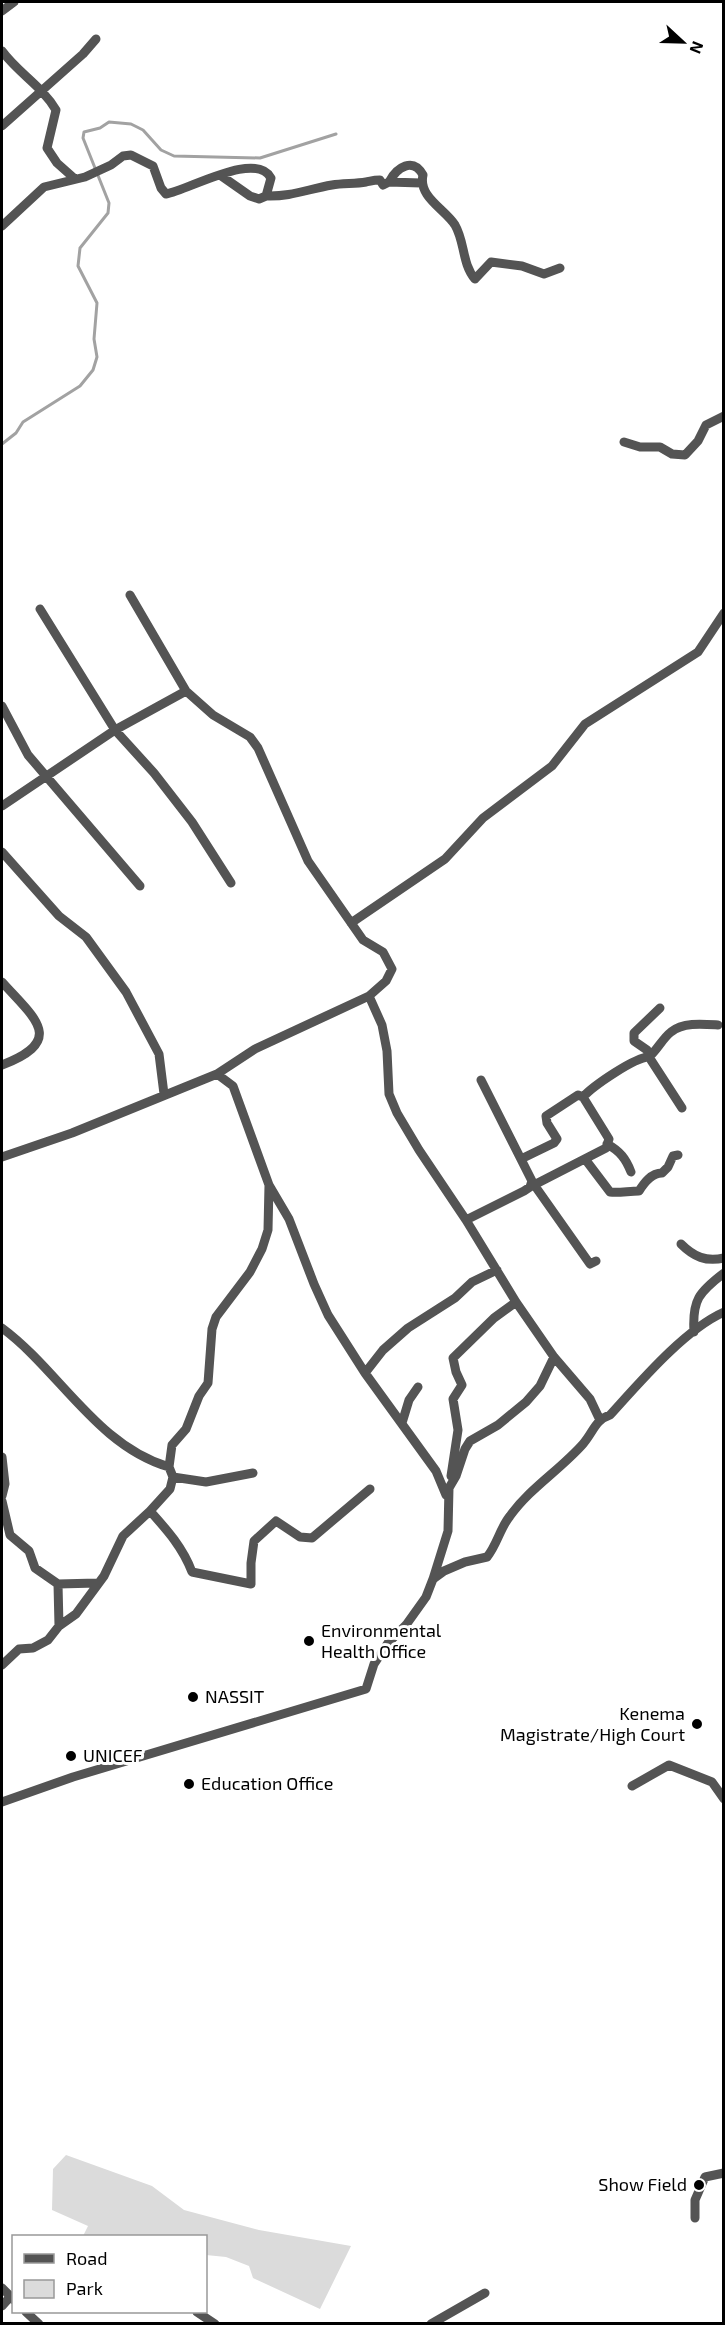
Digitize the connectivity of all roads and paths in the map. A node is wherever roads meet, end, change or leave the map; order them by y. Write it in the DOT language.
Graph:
graph roads {
  1 [pos="14,2"];
  2 [pos="2,11"];
  3 [pos="96,39"];
  4 [pos="2,51"];
  5 [pos="41,89"];
  6 [pos="2,126"];
  7 [pos="220,175"];
  8 [pos="75,179"];
  9 [pos="389,182"];
  10 [pos="421,183"];
  11 [pos="266,196"];
  12 [pos="2,226"];
  13 [pos="560,268"];
  14 [pos="723,416"];
  15 [pos="624,442"];
  16 [pos="130,595"];
  17 [pos="40,609"];
  18 [pos="723,613"];
  19 [pos="186,692"];
  20 [pos="2,706"];
  21 [pos="116,730"];
  22 [pos="47,777"];
  23 [pos="2,806"];
  24 [pos="2,852"];
  25 [pos="231,883"];
  26 [pos="140,886"];
  27 [pos="351,923"];
  28 [pos="2,982"];
  29 [pos="369,996"];
  30 [pos="660,1008"];
  31 [pos="718,1024"];
  32 [pos="649,1057"];
  33 [pos="2,1065"];
  34 [pos="217,1074"];
  35 [pos="481,1080"];
  36 [pos="164,1094"];
  37 [pos="584,1097"];
  38 [pos="682,1108"];
  39 [pos="607,1144"];
  40 [pos="678,1155"];
  41 [pos="2,1157"];
  42 [pos="585,1159"];
  43 [pos="521,1160"];
  44 [pos="631,1172"];
  45 [pos="269,1185"];
  46 [pos="532,1186"];
  47 [pos="466,1220"];
  48 [pos="681,1244"];
  49 [pos="723,1258"];
  50 [pos="596,1261"];
  51 [pos="497,1270"];
  52 [pos="723,1273"];
  53 [pos="516,1302"];
  54 [pos="723,1312"];
  55 [pos="2,1328"];
  56 [pos="694,1332"];
  57 [pos="554,1357"];
  58 [pos="365,1373"];
  59 [pos="418,1387"];
  60 [pos="408,1403"];
  61 [pos="391,1408"];
  62 [pos="599,1418"];
  63 [pos="402,1423"];
  64 [pos="2,1456"];
  65 [pos="169,1467"];
  66 [pos="253,1473"];
  67 [pos="173,1477"];
  68 [pos="449,1488"];
  69 [pos="370,1489"];
  70 [pos="2,1499"];
  71 [pos="448,1501"];
  72 [pos="150,1511"];
  73 [pos="433,1579"];
  74 [pos="97,1583"];
  75 [pos="58,1584"];
  76 [pos="59,1626"];
  77 [pos="2,1665"];
  78 [pos="632,1786"];
  79 [pos="723,1799"];
  80 [pos="2,1802"];
  81 [pos="723,2173"];
  82 [pos="695,2218"];
  83 [pos="2,2288"];
  84 [pos="485,2293"];
  85 [pos="12,2299"];
  86 [pos="2,2306"];
  87 [pos="27,2313"];
  88 [pos="198,2313"];
  89 [pos="39,2324"];
  90 [pos="215,2324"];
  91 [pos="431,2324"];
  1 -- 2 [label="street"];
  3 -- 5 [label="street"];
  4 -- 5 [label="street"];
  5 -- 6 [label="street"];
  5 -- 8 [label="street"];
  7 -- 8 [label="street"];
  7 -- 11 [label="street"];
  7 -- 11 [label="street"];
  8 -- 12 [label="street"];
  9 -- 10 [label="street"];
  9 -- 10 [label="street"];
  9 -- 11 [label="street"];
  10 -- 13 [label="street"];
  14 -- 15 [label="street"];
  16 -- 19 [label="street"];
  17 -- 21 [label="street"];
  18 -- 27 [label="street"];
  19 -- 21 [label="street"];
  19 -- 27 [label="street"];
  20 -- 22 [label="street"];
  21 -- 22 [label="street"];
  21 -- 25 [label="street"];
  22 -- 23 [label="street"];
  22 -- 26 [label="street"];
  24 -- 36 [label="street"];
  27 -- 29 [label="street"];
  28 -- 33 [label="street"];
  29 -- 34 [label="street"];
  29 -- 47 [label="street"];
  30 -- 32 [label="street"];
  31 -- 32 [label="street"];
  32 -- 37 [label="street"];
  32 -- 38 [label="street"];
  34 -- 36 [label="street"];
  34 -- 45 [label="street"];
  35 -- 43 [label="street"];
  36 -- 41 [label="street"];
  37 -- 39 [label="street"];
  37 -- 43 [label="street"];
  39 -- 42 [label="street"];
  39 -- 44 [label="street"];
  40 -- 42 [label="street"];
  42 -- 46 [label="street"];
  43 -- 46 [label="street"];
  45 -- 58 [label="street"];
  45 -- 65 [label="street"];
  46 -- 47 [label="street"];
  46 -- 50 [label="street"];
  47 -- 51 [label="street"];
  48 -- 49 [label="street"];
  51 -- 53 [label="street"];
  51 -- 58 [label="street"];
  52 -- 56 [label="street"];
  53 -- 57 [label="street"];
  53 -- 68 [label="street"];
  54 -- 56 [label="street"];
  55 -- 65 [label="street"];
  56 -- 62 [label="street"];
  57 -- 62 [label="street"];
  57 -- 68 [label="street"];
  58 -- 61 [label="street"];
  59 -- 60 [label="street"];
  60 -- 61 [label="street"];
  60 -- 63 [label="street"];
  61 -- 63 [label="street"];
  62 -- 73 [label="street"];
  63 -- 71 [label="street"];
  64 -- 70 [label="street"];
  65 -- 67 [label="street"];
  66 -- 67 [label="street"];
  67 -- 72 [label="street"];
  68 -- 71 [label="street"];
  69 -- 72 [label="street"];
  70 -- 75 [label="street"];
  71 -- 73 [label="street"];
  72 -- 74 [label="street"];
  73 -- 80 [label="street"];
  74 -- 75 [label="street"];
  74 -- 76 [label="street"];
  75 -- 76 [label="street"];
  76 -- 77 [label="street"];
  78 -- 79 [label="street"];
  81 -- 82 [label="street"];
  83 -- 85 [label="street"];
  84 -- 91 [label="street"];
  85 -- 86 [label="street"];
  87 -- 89 [label="street"];
  88 -- 90 [label="street"];
}
